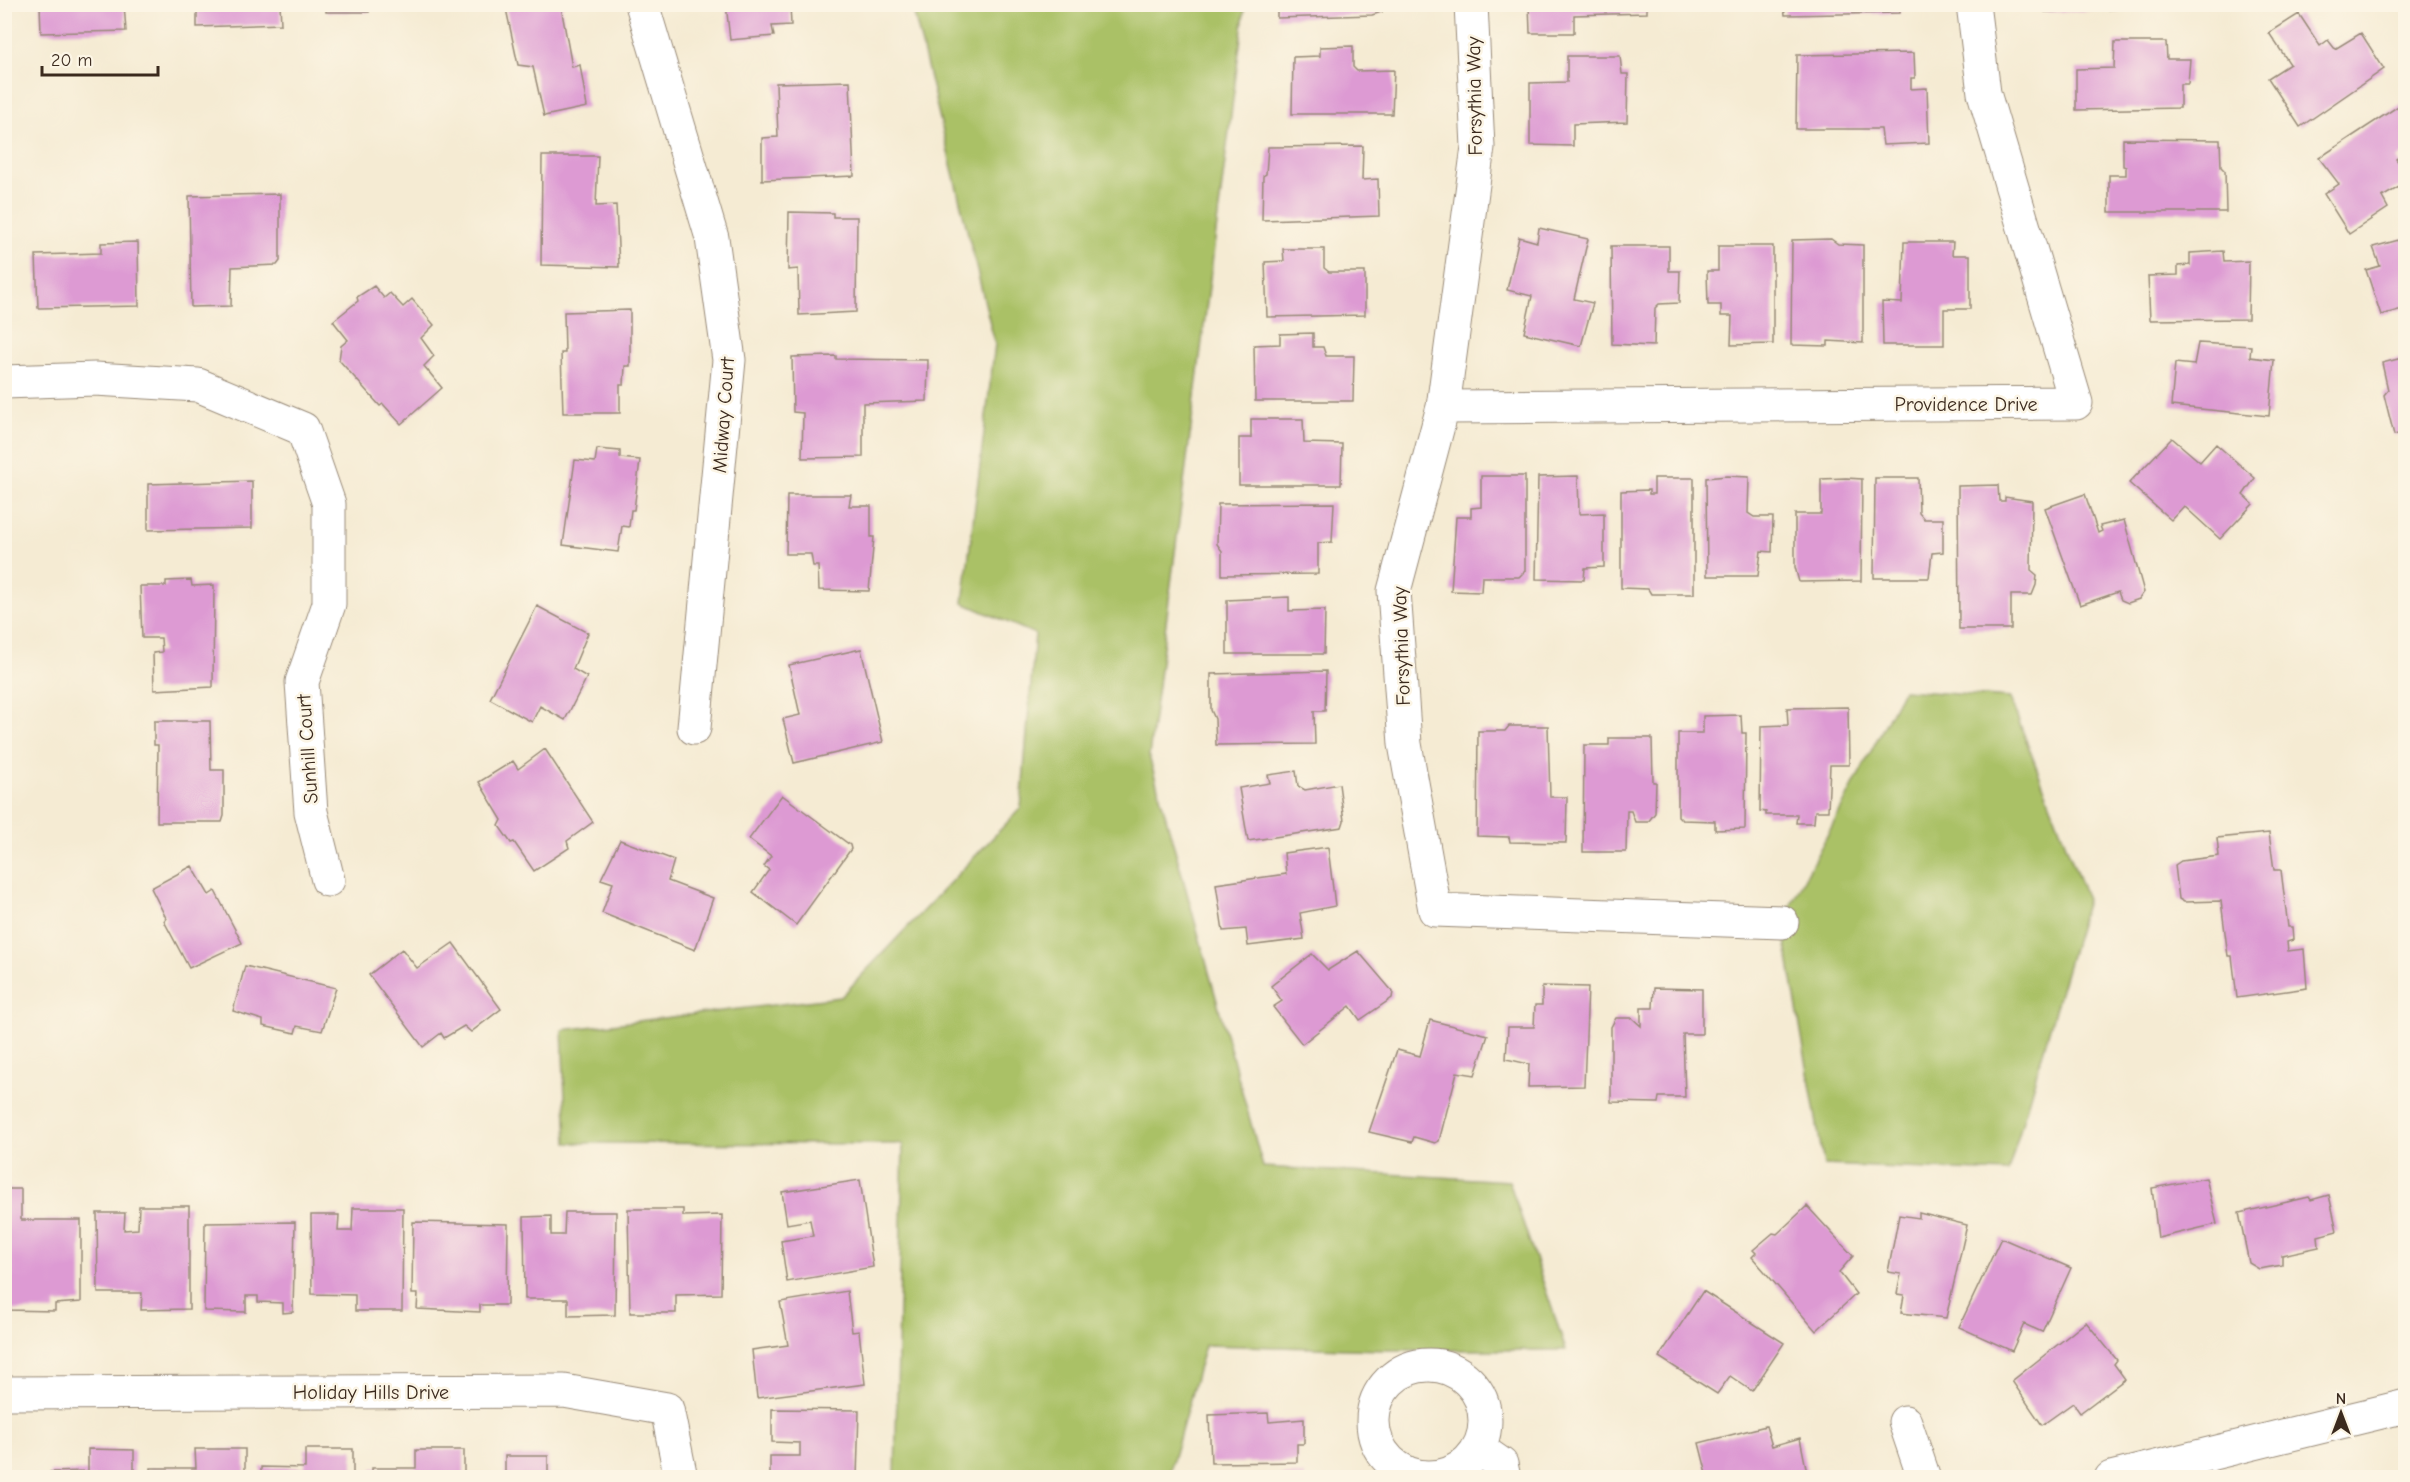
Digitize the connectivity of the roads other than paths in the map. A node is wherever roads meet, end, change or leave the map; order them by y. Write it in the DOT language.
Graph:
graph roads {
  1 [pos="642,4"];
  2 [pos="1471,4"];
  3 [pos="1973,4"];
  4 [pos="4,382"];
  5 [pos="1443,407"];
  6 [pos="694,728"];
  7 [pos="328,880"];
  8 [pos="1782,922"];
  9 [pos="4,1393"];
  10 [pos="2406,1406"];
  11 [pos="1905,1422"];
  12 [pos="1479,1449"];
  13 [pos="681,1478"];
  14 [pos="1504,1478"];
  15 [pos="1924,1478"];
  16 [pos="2111,1478"];
  1 -- 6 [label="street, Midway Court"];
  2 -- 5 [label="street, Forsythia Way"];
  3 -- 5 [label="street, Providence Drive"];
  4 -- 7 [label="street, Sunhill Court"];
  5 -- 8 [label="street, Forsythia Way"];
  9 -- 13 [label="street, Holiday Hills Drive"];
  10 -- 16 [label="street"];
  11 -- 15 [label="street"];
  12 -- 14 [label="street"];
}
